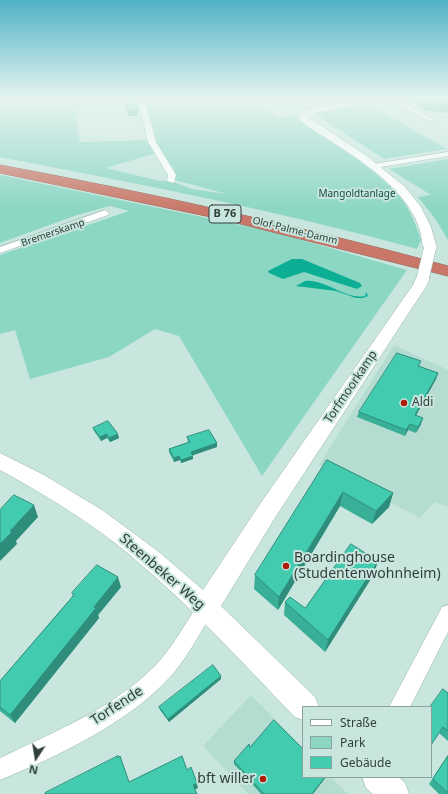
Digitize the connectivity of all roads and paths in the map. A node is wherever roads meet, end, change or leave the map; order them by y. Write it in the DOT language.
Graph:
graph roads {
  1 [pos="150,135"];
  2 [pos="327,135"];
  3 [pos="448,154"];
  4 [pos="0,163"];
  5 [pos="374,166"];
  6 [pos="0,168"];
  7 [pos="171,181"];
  8 [pos="105,213"];
  9 [pos="0,250"];
  10 [pos="448,264"];
  11 [pos="448,271"];
  12 [pos="0,461"];
  13 [pos="204,609"];
  14 [pos="448,613"];
  15 [pos="304,706"];
  16 [pos="400,706"];
  17 [pos="0,769"];
  18 [pos="377,778"];
  19 [pos="394,794"];
  1 -- 7 [label="street"];
  2 -- 5 [label="street, Torfmoorkamp"];
  3 -- 5 [label="street"];
  4 -- 10 [label="highway, Olof-Palme-Damm / B 76"];
  5 -- 13 [label="street, Torfmoorkamp, bridge"];
  6 -- 11 [label="highway, Olof-Palme-Damm / B 76"];
  8 -- 9 [label="street, Bremerskamp"];
  12 -- 13 [label="street, Steenbeker Weg"];
  13 -- 15 [label="street, Steenbeker Weg"];
  13 -- 17 [label="street, Torfende"];
  14 -- 16 [label="street"];
  18 -- 19 [label="street"];
}
